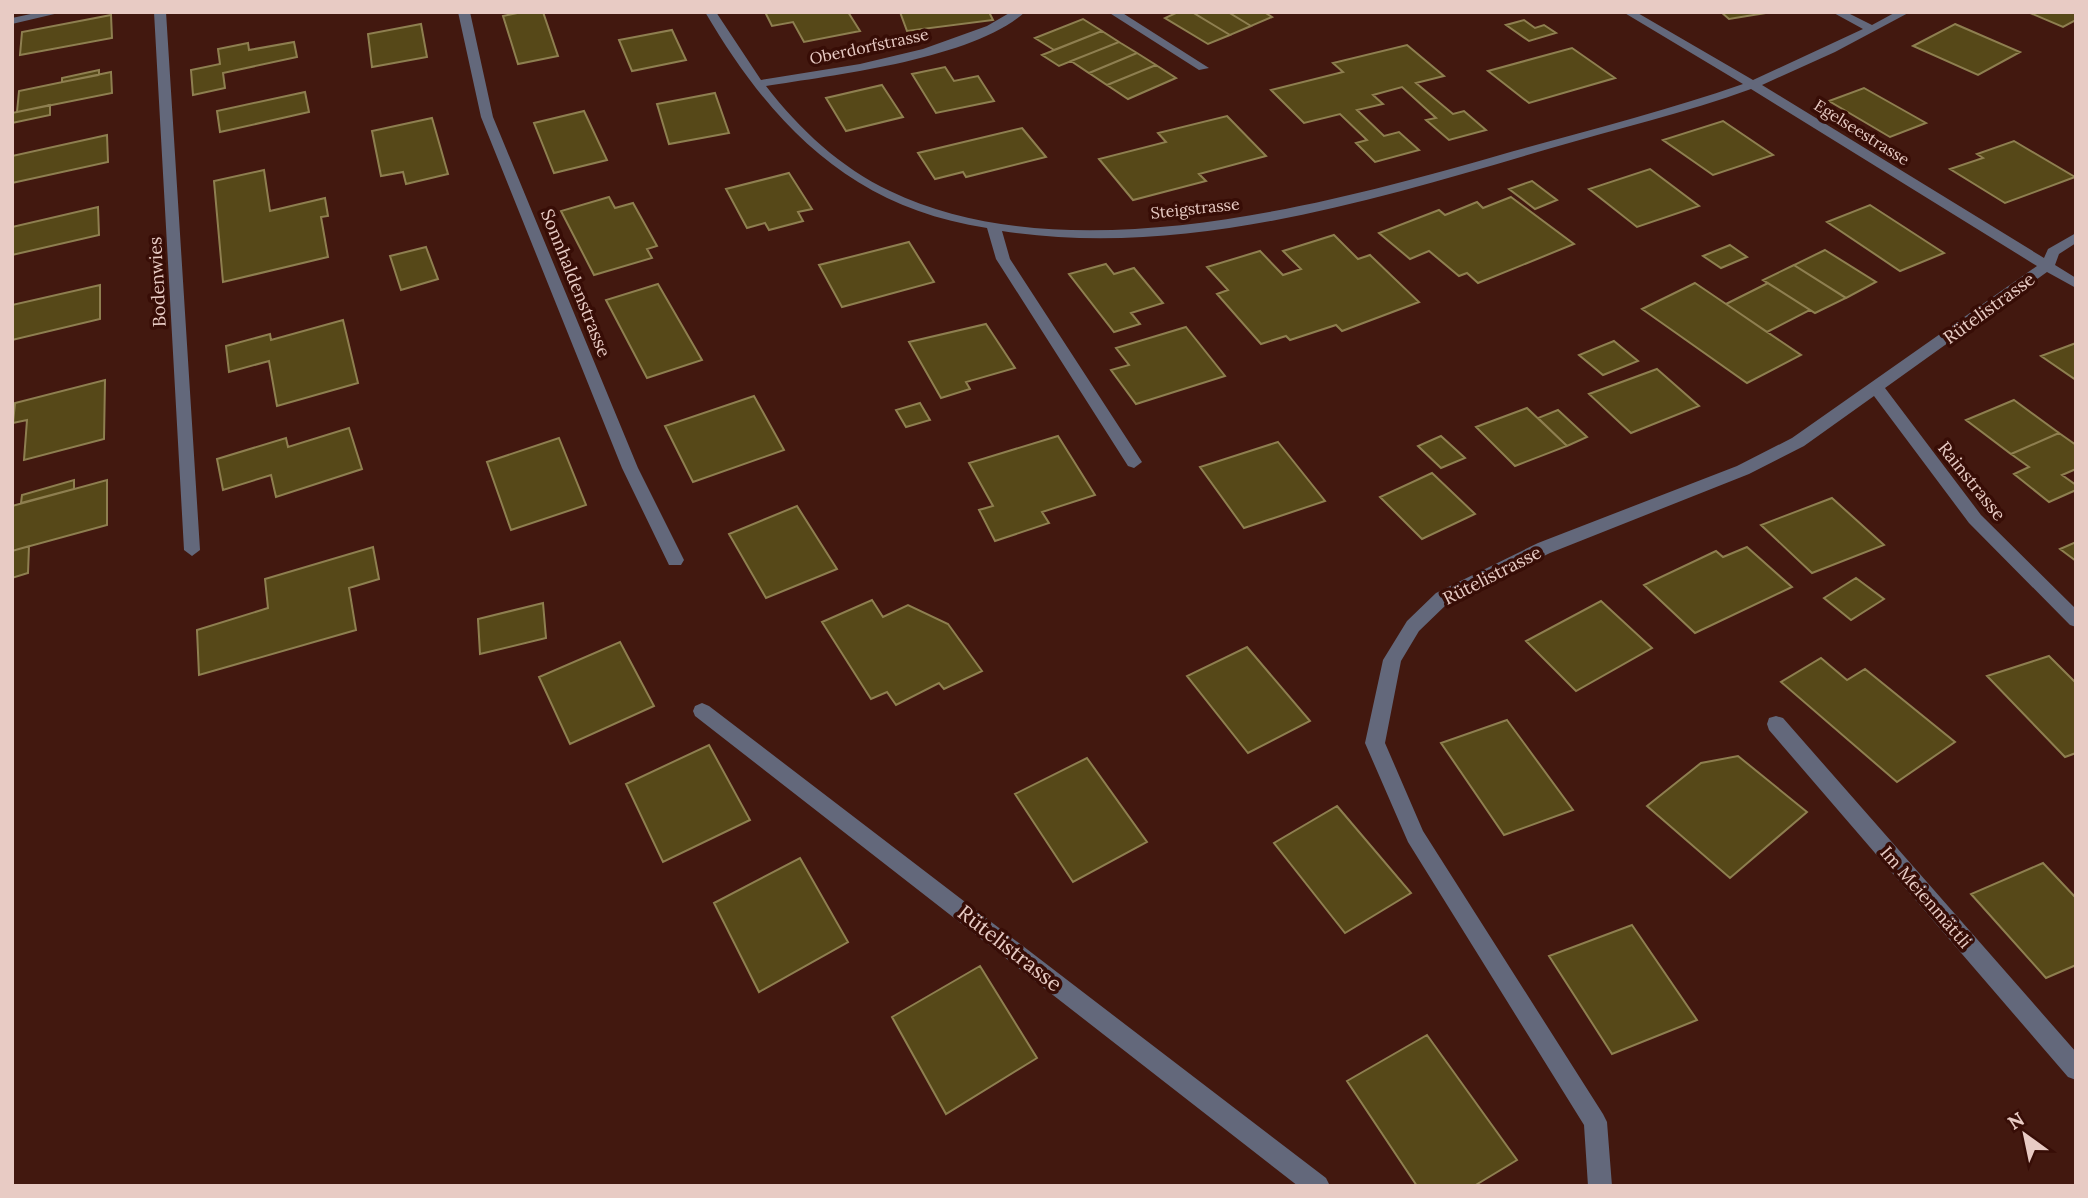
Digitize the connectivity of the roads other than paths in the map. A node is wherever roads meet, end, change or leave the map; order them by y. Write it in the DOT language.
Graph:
graph roads {
  1 [pos="58,12"];
  2 [pos="160,12"];
  3 [pos="464,12"];
  4 [pos="710,12"];
  5 [pos="1020,12"];
  6 [pos="1113,12"];
  7 [pos="1628,12"];
  8 [pos="1837,12"];
  9 [pos="1905,12"];
  10 [pos="12,21"];
  11 [pos="1871,29"];
  12 [pos="1203,68"];
  13 [pos="1752,84"];
  14 [pos="759,85"];
  15 [pos="994,228"];
  16 [pos="2076,237"];
  17 [pos="2047,266"];
  18 [pos="2076,284"];
  19 [pos="1877,388"];
  20 [pos="1134,462"];
  21 [pos="192,550"];
  22 [pos="676,559"];
  23 [pos="2076,620"];
  24 [pos="702,711"];
  25 [pos="1776,724"];
  26 [pos="2076,1069"];
  27 [pos="1318,1186"];
  28 [pos="1600,1186"];
  1 -- 10 [label="street"];
  2 -- 21 [label="street, Bodenwies"];
  3 -- 22 [label="street, Sonnhaldenstrasse"];
  4 -- 14 [label="street, Steigstrasse"];
  5 -- 14 [label="street, Oberdorfstrasse"];
  6 -- 12 [label="street"];
  7 -- 13 [label="street, Egelseestrasse"];
  8 -- 11 [label="street"];
  9 -- 11 [label="street, Steigstrasse"];
  11 -- 13 [label="street, Steigstrasse"];
  13 -- 15 [label="street, Steigstrasse"];
  13 -- 17 [label="street, Egelseestrasse"];
  14 -- 15 [label="street, Steigstrasse"];
  15 -- 20 [label="street"];
  16 -- 17 [label="street, Rütelistrasse"];
  17 -- 18 [label="street, Egelseestrasse"];
  17 -- 19 [label="street, Rütelistrasse"];
  19 -- 23 [label="street, Rainstrasse"];
  19 -- 28 [label="street, Rütelistrasse"];
  24 -- 27 [label="street, Rütelistrasse"];
  25 -- 26 [label="street, Im Meienmättli"];
}
